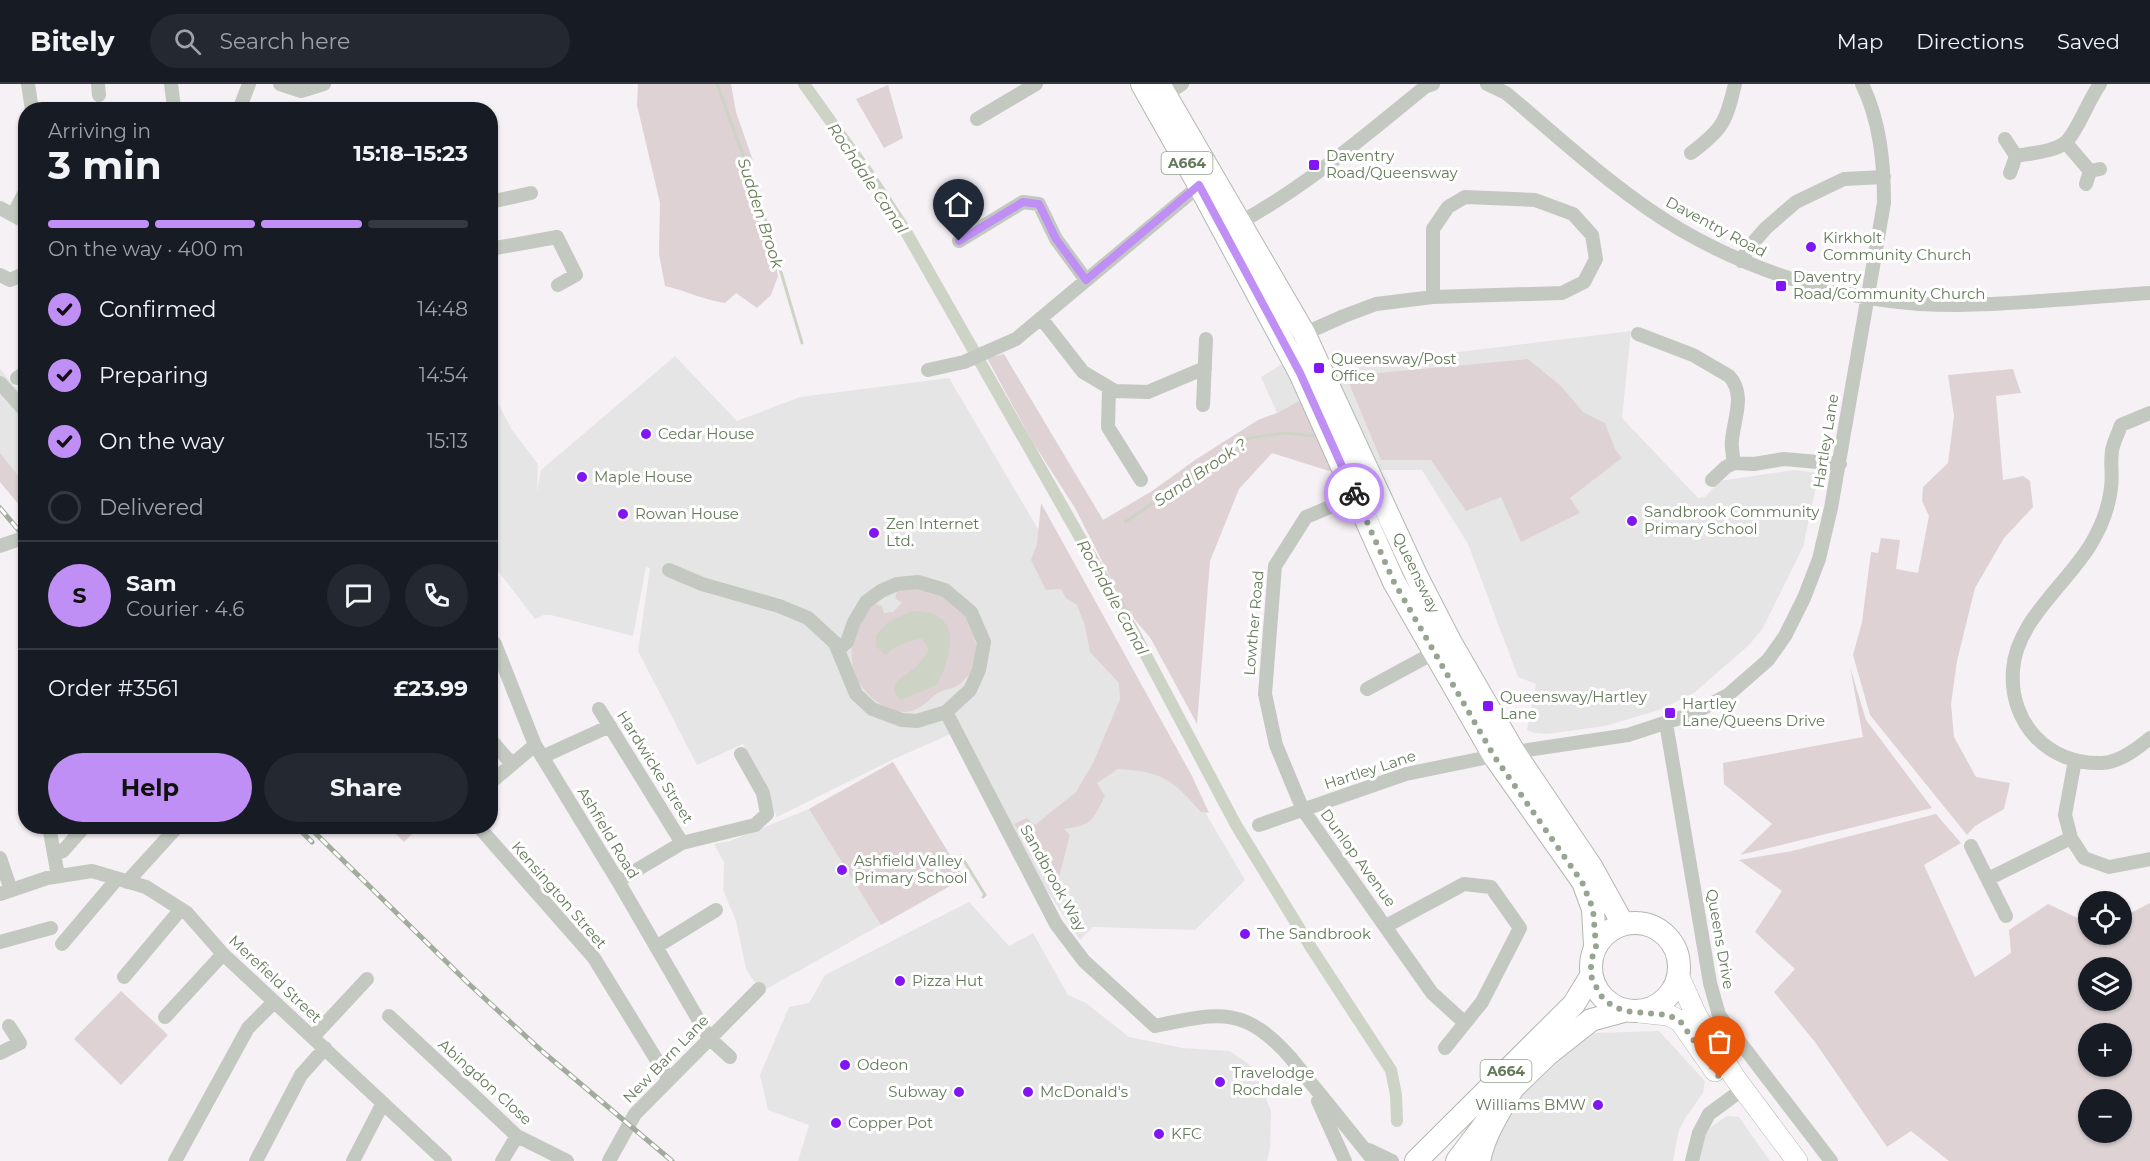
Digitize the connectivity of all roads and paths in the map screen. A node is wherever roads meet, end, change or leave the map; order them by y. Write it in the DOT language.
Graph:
graph roads {
  1 [pos="28,84"];
  2 [pos="171,84"];
  3 [pos="249,84"];
  4 [pos="280,84"];
  5 [pos="324,84"];
  6 [pos="1433,84"];
  7 [pos="1487,84"];
  8 [pos="1735,84"];
  9 [pos="1862,84"];
  10 [pos="2100,84"];
  11 [pos="1031,85"];
  12 [pos="1160,90"];
  13 [pos="31,102"];
  14 [pos="173,102"];
  15 [pos="242,102"];
  16 [pos="977,119"];
  17 [pos="2006,139"];
  18 [pos="2066,143"];
  19 [pos="1691,153"];
  20 [pos="2016,156"];
  21 [pos="2010,173"];
  22 [pos="2092,174"];
  23 [pos="1884,177"];
  24 [pos="1206,180"];
  25 [pos="531,193"];
  26 [pos="498,200"];
  27 [pos="0,208"];
  28 [pos="18,217"];
  29 [pos="1231,227"];
  30 [pos="959,241"];
  31 [pos="498,248"];
  32 [pos="1741,261"];
  33 [pos="0,275"];
  34 [pos="18,276"];
  35 [pos="1086,280"];
  36 [pos="558,285"];
  37 [pos="2150,293"];
  38 [pos="1433,297"];
  39 [pos="1867,297"];
  40 [pos="1041,318"];
  41 [pos="1638,334"];
  42 [pos="1206,339"];
  43 [pos="1294,339"];
  44 [pos="1205,368"];
  45 [pos="928,370"];
  46 [pos="0,383"];
  47 [pos="1109,388"];
  48 [pos="18,403"];
  49 [pos="1203,405"];
  50 [pos="2150,412"];
  51 [pos="1734,463"];
  52 [pos="1839,464"];
  53 [pos="1141,480"];
  54 [pos="1712,480"];
  55 [pos="1366,492"];
  56 [pos="18,540"];
  57 [pos="0,546"];
  58 [pos="669,570"];
  59 [pos="1443,648"];
  60 [pos="838,650"];
  61 [pos="498,651"];
  62 [pos="1367,689"];
  63 [pos="599,709"];
  64 [pos="946,712"];
  65 [pos="1666,723"];
  66 [pos="610,726"];
  67 [pos="2150,738"];
  68 [pos="498,748"];
  69 [pos="538,751"];
  70 [pos="741,754"];
  71 [pos="1504,754"];
  72 [pos="2075,760"];
  73 [pos="512,764"];
  74 [pos="498,776"];
  75 [pos="1303,810"];
  76 [pos="1259,825"];
  77 [pos="50,834"];
  78 [pos="78,834"];
  79 [pos="170,834"];
  80 [pos="484,834"];
  81 [pos="2071,838"];
  82 [pos="682,843"];
  83 [pos="1971,846"];
  84 [pos="54,854"];
  85 [pos="0,858"];
  86 [pos="2150,859"];
  87 [pos="57,876"];
  88 [pos="1988,879"];
  89 [pos="122,880"];
  90 [pos="618,881"];
  91 [pos="6,892"];
  92 [pos="181,909"];
  93 [pos="716,910"];
  94 [pos="2006,916"];
  95 [pos="1623,924"];
  96 [pos="1386,926"];
  97 [pos="51,928"];
  98 [pos="0,942"];
  99 [pos="62,945"];
  100 [pos="1596,946"];
  101 [pos="656,947"];
  102 [pos="223,954"];
  103 [pos="1591,976"];
  104 [pos="124,977"];
  105 [pos="1678,977"];
  106 [pos="367,979"];
  107 [pos="759,989"];
  108 [pos="274,1002"];
  109 [pos="1631,1011"];
  110 [pos="389,1016"];
  111 [pos="165,1017"];
  112 [pos="1465,1023"];
  113 [pos="9,1026"];
  114 [pos="313,1037"];
  115 [pos="709,1038"];
  116 [pos="325,1048"];
  117 [pos="1445,1048"];
  118 [pos="0,1053"];
  119 [pos="730,1057"];
  120 [pos="669,1080"];
  121 [pos="1311,1085"];
  122 [pos="1510,1091"];
  123 [pos="1738,1093"];
  124 [pos="383,1103"];
  125 [pos="517,1136"];
  126 [pos="1362,1146"];
  127 [pos="1474,1151"];
  128 [pos="1430,1157"];
  129 [pos="175,1161"];
  130 [pos="256,1161"];
  131 [pos="353,1161"];
  132 [pos="445,1161"];
  133 [pos="502,1161"];
  134 [pos="567,1161"];
  135 [pos="609,1161"];
  136 [pos="1345,1161"];
  137 [pos="1374,1161"];
  138 [pos="1392,1161"];
  139 [pos="1401,1161"];
  140 [pos="1457,1161"];
  141 [pos="1692,1161"];
  142 [pos="1781,1161"];
  143 [pos="1797,1161"];
  144 [pos="1831,1161"];
  1 -- 13 [label="street"];
  2 -- 14 [label="street"];
  3 -- 15 [label="street"];
  4 -- 5 [label="street"];
  6 -- 29 [label="street"];
  7 -- 32 [label="street, Daventry Road"];
  8 -- 19 [label="street"];
  9 -- 23 [label="street, Hartley Lane"];
  10 -- 18 [label="street"];
  11 -- 16 [label="street"];
  12 -- 24 [label="highway, Queensway / A664"];
  17 -- 20 [label="street"];
  18 -- 20 [label="street"];
  18 -- 22 [label="street"];
  20 -- 21 [label="street"];
  23 -- 32 [label="street"];
  23 -- 39 [label="street, Hartley Lane"];
  24 -- 29 [label="highway, Queensway / A664"];
  24 -- 35 [label="street"];
  25 -- 26 [label="street"];
  27 -- 28 [label="street"];
  29 -- 43 [label="highway, Queensway / A664"];
  30 -- 35 [label="street"];
  31 -- 36 [label="street"];
  32 -- 39 [label="street, Daventry Road"];
  33 -- 34 [label="street"];
  35 -- 40 [label="street"];
  37 -- 39 [label="street, Daventry Road"];
  38 -- 38 [label="street"];
  38 -- 43 [label="street"];
  39 -- 52 [label="street, Hartley Lane"];
  40 -- 45 [label="street"];
  40 -- 47 [label="street"];
  41 -- 51 [label="street"];
  42 -- 44 [label="street"];
  43 -- 55 [label="highway, Queensway / A664"];
  44 -- 47 [label="street"];
  44 -- 49 [label="street"];
  46 -- 48 [label="street"];
  47 -- 53 [label="street"];
  50 -- 72 [label="street"];
  51 -- 52 [label="street"];
  51 -- 54 [label="street"];
  52 -- 65 [label="street, Hartley Lane"];
  55 -- 59 [label="highway, Queensway / A664"];
  55 -- 75 [label="street, Lowther Road"];
  56 -- 57 [label="street"];
  58 -- 60 [label="street"];
  59 -- 62 [label="street"];
  59 -- 71 [label="highway, Queensway / A664"];
  60 -- 64 [label="street"];
  60 -- 64 [label="street"];
  61 -- 69 [label="street, Ashfield Road"];
  63 -- 66 [label="street, Hardwicke Street"];
  64 -- 121 [label="street, Sandbrook Way"];
  65 -- 71 [label="street, Hartley Lane"];
  65 -- 144 [label="street, Queens Drive"];
  66 -- 69 [label="street"];
  66 -- 82 [label="street, Hardwicke Street"];
  67 -- 72 [label="street"];
  68 -- 73 [label="street"];
  69 -- 73 [label="street"];
  69 -- 90 [label="street, Ashfield Road"];
  70 -- 82 [label="street"];
  71 -- 75 [label="street, Hartley Lane"];
  71 -- 95 [label="highway, Queensway / A664"];
  71 -- 100 [label="highway, Queensway / A664"];
  72 -- 81 [label="street"];
  73 -- 74 [label="street"];
  75 -- 76 [label="street, Hartley Lane"];
  75 -- 96 [label="street, Dunlop Avenue"];
  77 -- 84 [label="street"];
  78 -- 84 [label="street"];
  79 -- 89 [label="street"];
  80 -- 120 [label="street, Kensington Street"];
  81 -- 86 [label="street"];
  81 -- 88 [label="street"];
  82 -- 90 [label="street"];
  83 -- 88 [label="street"];
  84 -- 87 [label="street"];
  85 -- 91 [label="street"];
  87 -- 89 [label="street, Merefield Street"];
  87 -- 91 [label="street, Merefield Street"];
  88 -- 94 [label="street"];
  89 -- 92 [label="street, Merefield Street"];
  89 -- 99 [label="street"];
  90 -- 101 [label="street, Ashfield Road"];
  92 -- 102 [label="street, Merefield Street"];
  92 -- 104 [label="street"];
  93 -- 101 [label="street"];
  95 -- 100 [label="highway"];
  95 -- 105 [label="highway"];
  96 -- 112 [label="street, Dunlop Avenue"];
  96 -- 112 [label="street, Dunlop Avenue"];
  97 -- 98 [label="street"];
  100 -- 103 [label="highway"];
  101 -- 115 [label="street, Ashfield Road"];
  102 -- 108 [label="street, Merefield Street"];
  102 -- 111 [label="street"];
  103 -- 109 [label="highway"];
  103 -- 128 [label="highway, A664"];
  105 -- 109 [label="highway"];
  105 -- 123 [label="main road, A664"];
  106 -- 114 [label="street"];
  107 -- 115 [label="street, New Barn Lane"];
  108 -- 114 [label="street, Merefield Street"];
  108 -- 129 [label="street"];
  109 -- 122 [label="highway, A664"];
  109 -- 123 [label="main road, A664"];
  110 -- 125 [label="street, Abingdon Close"];
  112 -- 117 [label="street, Dunlop Avenue"];
  113 -- 118 [label="street"];
  114 -- 116 [label="street, Merefield Street"];
  115 -- 119 [label="street, Ashfield Road"];
  115 -- 120 [label="street, New Barn Lane"];
  116 -- 124 [label="street, Merefield Street"];
  116 -- 130 [label="street"];
  120 -- 135 [label="street, New Barn Lane"];
  121 -- 126 [label="street, Sandbrook Way"];
  121 -- 136 [label="street"];
  122 -- 127 [label="highway"];
  123 -- 141 [label="street"];
  123 -- 142 [label="main road, A664"];
  123 -- 143 [label="main road, A664"];
  124 -- 131 [label="street"];
  124 -- 132 [label="street, Merefield Street"];
  125 -- 133 [label="street"];
  125 -- 134 [label="street, Abingdon Close"];
  126 -- 137 [label="street, Sandbrook Way"];
  126 -- 138 [label="street, Sandbrook Way"];
  127 -- 128 [label="highway"];
  127 -- 140 [label="highway"];
  128 -- 139 [label="street"];
}
